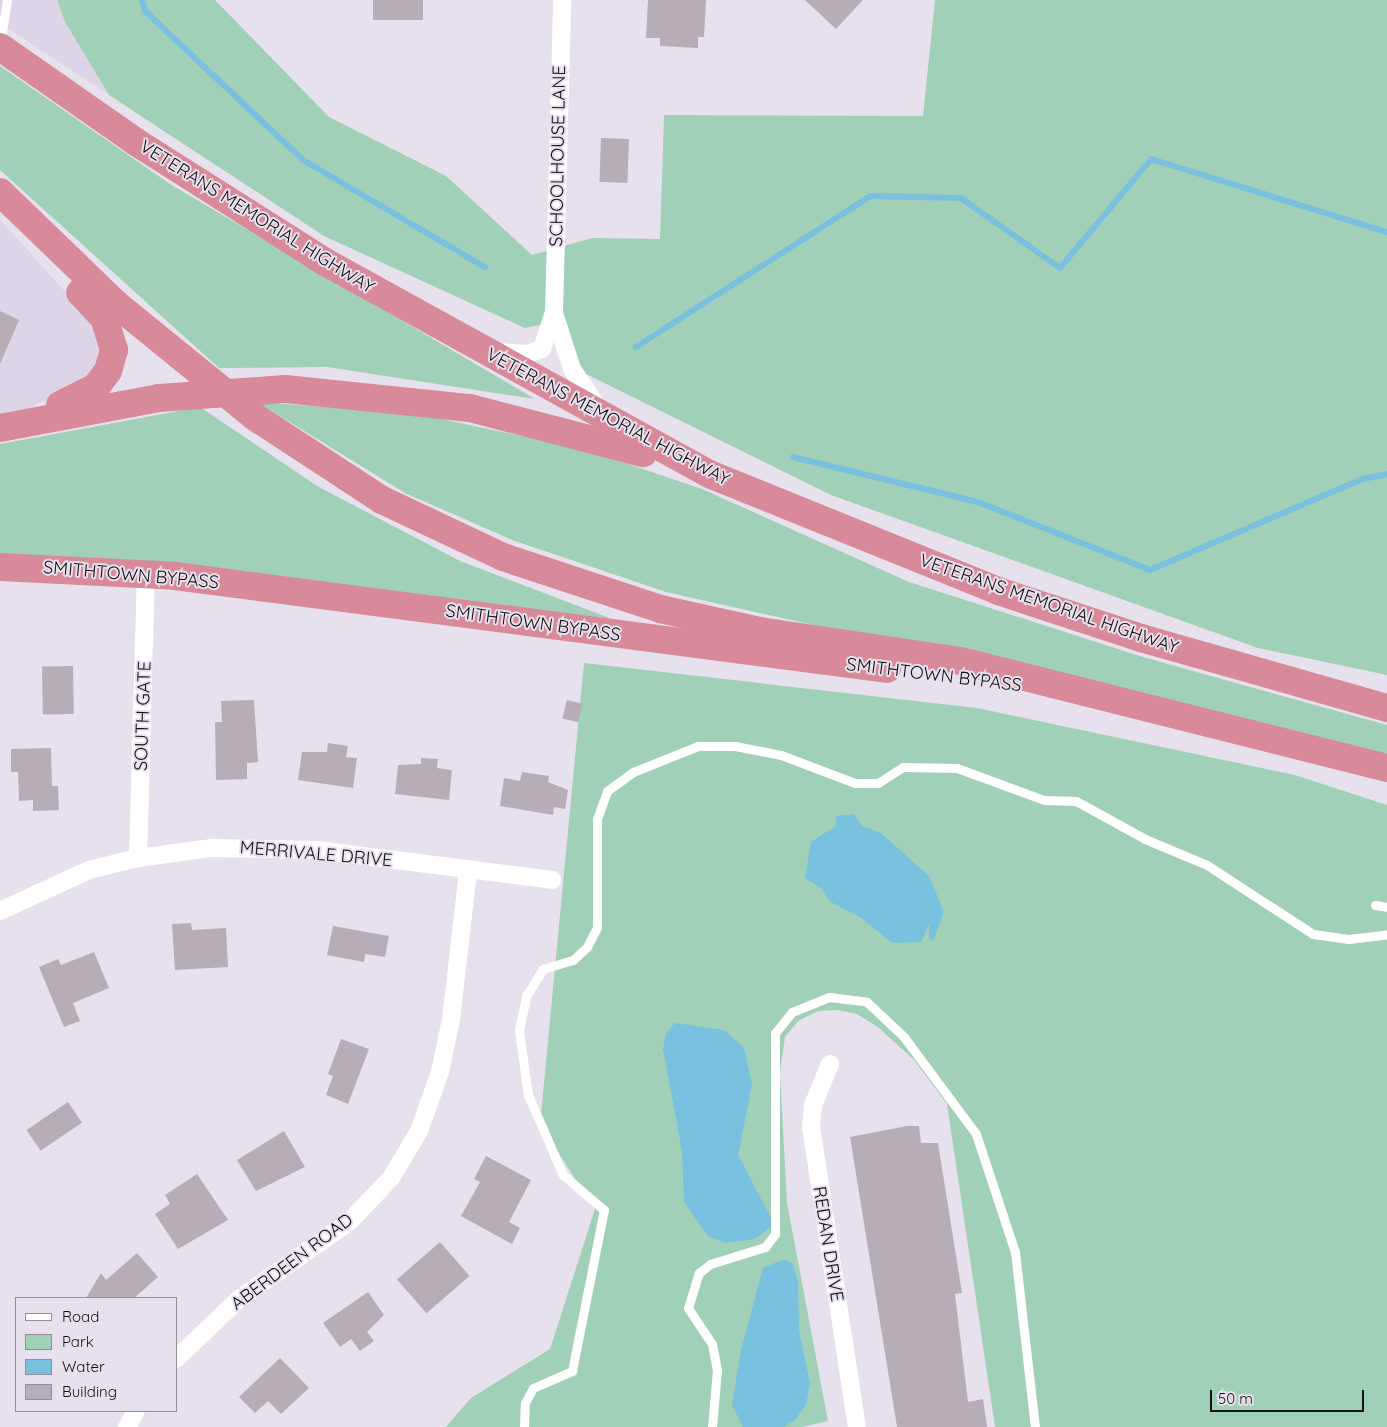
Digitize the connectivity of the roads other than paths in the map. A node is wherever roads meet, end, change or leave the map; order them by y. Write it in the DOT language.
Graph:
graph roads {
  1 [pos="7,0"];
  2 [pos="562,0"];
  3 [pos="0,45"];
  4 [pos="0,192"];
  5 [pos="0,214"];
  6 [pos="554,313"];
  7 [pos="479,348"];
  8 [pos="220,392"];
  9 [pos="604,417"];
  10 [pos="6,427"];
  11 [pos="709,474"];
  12 [pos="0,567"];
  13 [pos="146,574"];
  14 [pos="1064,691"];
  15 [pos="1387,708"];
  16 [pos="1375,766"];
  17 [pos="1387,779"];
  18 [pos="138,858"];
  19 [pos="468,870"];
  20 [pos="552,880"];
  21 [pos="1374,905"];
  22 [pos="1387,907"];
  23 [pos="0,910"];
  24 [pos="1387,934"];
  25 [pos="830,1064"];
  26 [pos="178,1357"];
  27 [pos="135,1412"];
  28 [pos="127,1427"];
  29 [pos="524,1427"];
  30 [pos="712,1427"];
  31 [pos="857,1427"];
  32 [pos="1035,1427"];
  1 -- 3 [label="lane"];
  2 -- 6 [label="street, SCHOOLHOUSE LANE"];
  3 -- 7 [label="highway, VETERANS MEMORIAL HIGHWAY"];
  4 -- 8 [label="highway"];
  5 -- 10 [label="highway"];
  6 -- 7 [label="street, SCHOOLHOUSE LANE"];
  6 -- 9 [label="street, SCHOOLHOUSE LANE"];
  7 -- 9 [label="highway, VETERANS MEMORIAL HIGHWAY"];
  8 -- 10 [label="highway"];
  8 -- 11 [label="highway"];
  8 -- 14 [label="highway"];
  9 -- 11 [label="highway, VETERANS MEMORIAL HIGHWAY"];
  11 -- 15 [label="highway, VETERANS MEMORIAL HIGHWAY"];
  12 -- 13 [label="highway, SMITHTOWN BYPASS"];
  13 -- 14 [label="highway, SMITHTOWN BYPASS"];
  13 -- 18 [label="street, SOUTH GATE"];
  14 -- 16 [label="highway"];
  16 -- 17 [label="street"];
  18 -- 19 [label="street, MERRIVALE DRIVE"];
  18 -- 23 [label="street, MERRIVALE DRIVE"];
  19 -- 20 [label="street, MERRIVALE DRIVE"];
  19 -- 26 [label="street, ABERDEEN ROAD"];
  21 -- 22 [label="lane"];
  24 -- 29 [label="lane"];
  25 -- 31 [label="street, REDAN DRIVE"];
  27 -- 28 [label="street"];
  30 -- 32 [label="lane"];
}
